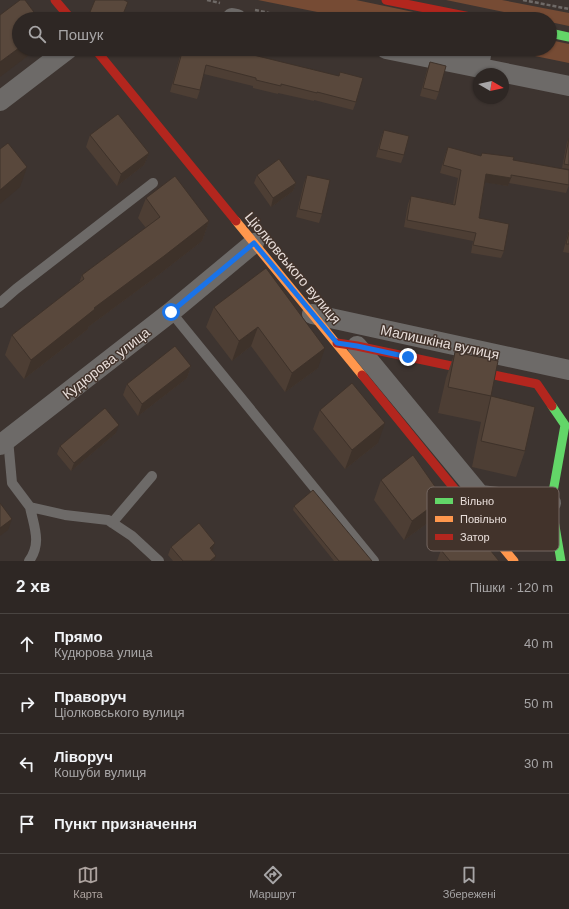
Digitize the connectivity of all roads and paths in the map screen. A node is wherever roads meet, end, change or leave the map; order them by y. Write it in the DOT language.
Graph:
graph roads {
  1 [pos="56,0"];
  2 [pos="386,0"];
  3 [pos="523,0"];
  4 [pos="413,3"];
  5 [pos="569,9"];
  6 [pos="65,12"];
  7 [pos="451,12"];
  8 [pos="557,34"];
  9 [pos="569,37"];
  10 [pos="59,56"];
  11 [pos="100,56"];
  12 [pos="459,56"];
  13 [pos="480,58"];
  14 [pos="569,86"];
  15 [pos="0,101"];
  16 [pos="153,183"];
  17 [pos="250,247"];
  18 [pos="0,303"];
  19 [pos="171,312"];
  20 [pos="312,314"];
  21 [pos="337,343"];
  22 [pos="357,346"];
  23 [pos="569,370"];
  24 [pos="4,442"];
  25 [pos="564,458"];
  26 [pos="152,476"];
  27 [pos="454,487"];
  28 [pos="473,487"];
  29 [pos="556,487"];
  30 [pos="30,507"];
  31 [pos="112,523"];
  32 [pos="559,549"];
  33 [pos="506,551"];
  34 [pos="29,561"];
  35 [pos="159,561"];
  36 [pos="374,561"];
  37 [pos="514,561"];
  38 [pos="561,561"];
  1 -- 6 [label="main road"];
  2 -- 4 [label="main road"];
  3 -- 5 [label="path"];
  4 -- 7 [label="main road"];
  8 -- 9 [label="main road"];
  10 -- 15 [label="street"];
  11 -- 17 [label="main road, Ціолковського вулиця"];
  12 -- 13 [label="street"];
  13 -- 14 [label="street"];
  16 -- 18 [label="lane"];
  17 -- 19 [label="street, Кудюрова улица"];
  17 -- 20 [label="main road, Ціолковського вулиця"];
  19 -- 24 [label="street, Кудюрова улица"];
  19 -- 36 [label="lane"];
  20 -- 21 [label="main road, Ціолковського вулиця"];
  20 -- 23 [label="street, Малишкіна вулиця"];
  21 -- 22 [label="main road"];
  21 -- 27 [label="main road, Ціолковського вулиця"];
  22 -- 25 [label="main road"];
  22 -- 28 [label="street"];
  24 -- 30 [label="lane"];
  25 -- 29 [label="main road"];
  26 -- 31 [label="lane"];
  30 -- 31 [label="lane"];
  30 -- 34 [label="lane"];
  31 -- 35 [label="lane"];
  32 -- 38 [label="main road"];
  33 -- 37 [label="main road, Ціолковського вулиця"];
}
